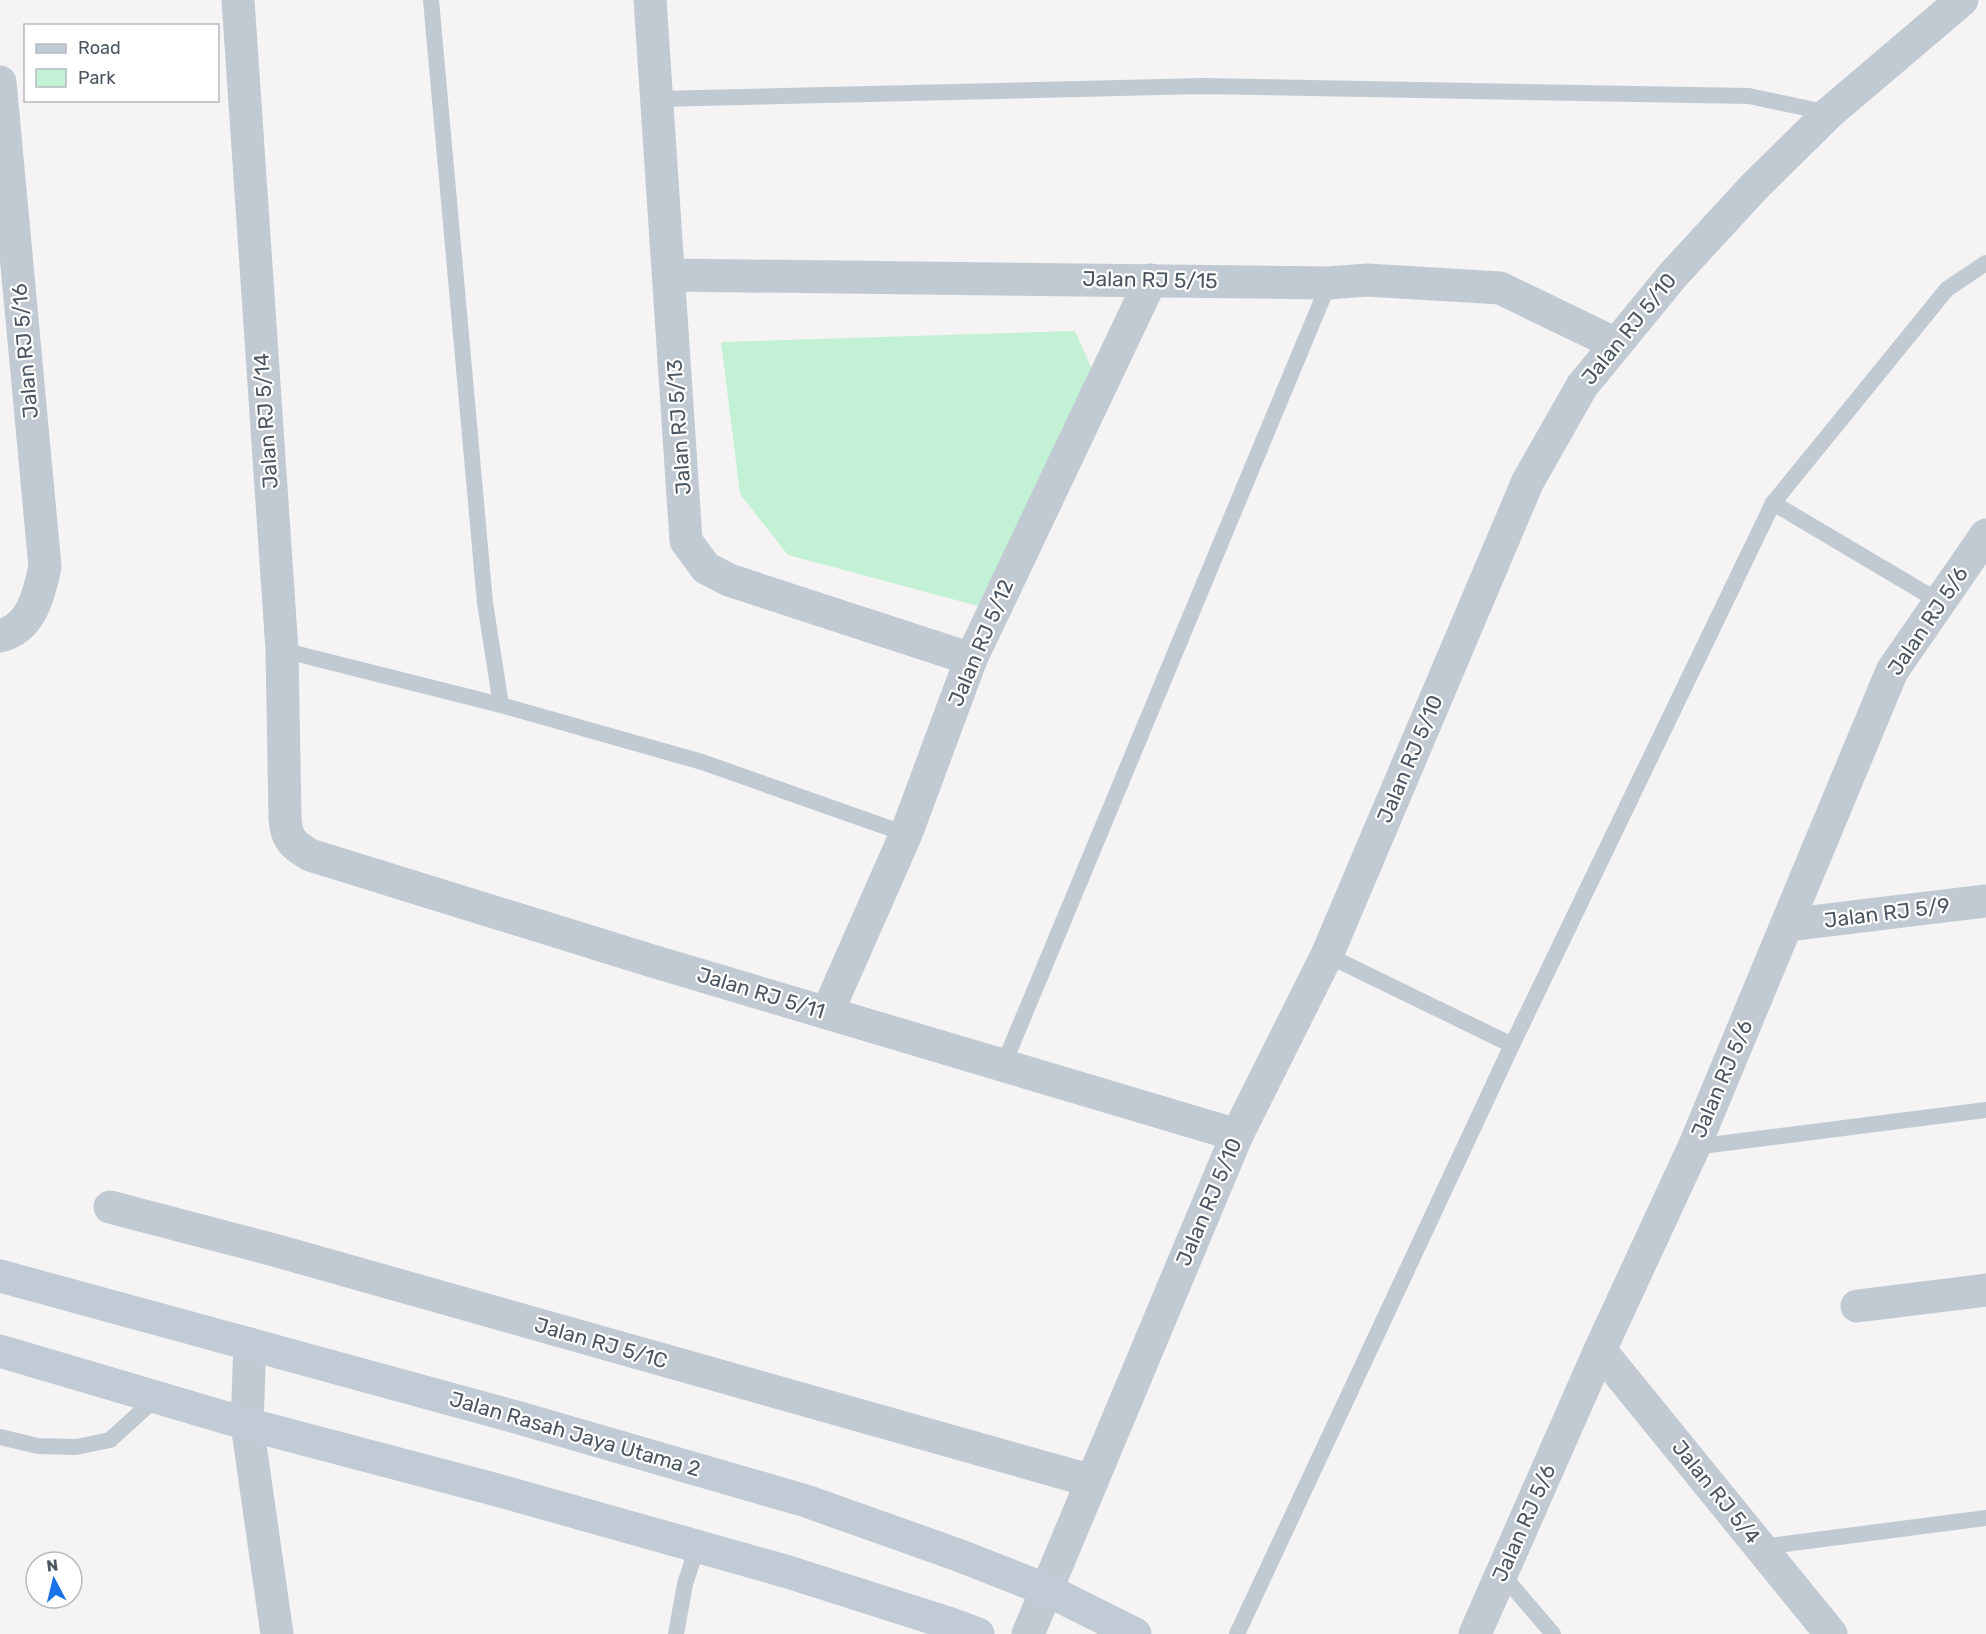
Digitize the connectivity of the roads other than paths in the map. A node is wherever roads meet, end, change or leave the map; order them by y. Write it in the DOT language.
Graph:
graph roads {
  1 [pos="238,0"];
  2 [pos="431,0"];
  3 [pos="650,0"];
  4 [pos="1962,0"];
  5 [pos="0,82"];
  6 [pos="657,99"];
  7 [pos="1829,112"];
  8 [pos="1986,263"];
  9 [pos="670,274"];
  10 [pos="1151,280"];
  11 [pos="1329,283"];
  12 [pos="1616,344"];
  13 [pos="1773,503"];
  14 [pos="1986,535"];
  15 [pos="1940,602"];
  16 [pos="0,636"];
  17 [pos="282,650"];
  18 [pos="971,659"];
  19 [pos="501,705"];
  20 [pos="906,834"];
  21 [pos="290,842"];
  22 [pos="1986,901"];
  23 [pos="1787,924"];
  24 [pos="1326,955"];
  25 [pos="827,1012"];
  26 [pos="1512,1045"];
  27 [pos="1003,1066"];
  28 [pos="1986,1110"];
  29 [pos="1237,1136"];
  30 [pos="1694,1147"];
  31 [pos="110,1207"];
  32 [pos="0,1276"];
  33 [pos="1986,1290"];
  34 [pos="1857,1306"];
  35 [pos="250,1344"];
  36 [pos="1600,1350"];
  37 [pos="0,1351"];
  38 [pos="156,1398"];
  39 [pos="247,1424"];
  40 [pos="0,1437"];
  41 [pos="1092,1481"];
  42 [pos="1986,1518"];
  43 [pos="1761,1546"];
  44 [pos="697,1547"];
  45 [pos="1502,1573"];
  46 [pos="1047,1590"];
  47 [pos="277,1634"];
  48 [pos="676,1634"];
  49 [pos="978,1634"];
  50 [pos="1028,1634"];
  51 [pos="1135,1634"];
  52 [pos="1237,1634"];
  53 [pos="1475,1634"];
  54 [pos="1553,1634"];
  55 [pos="1831,1634"];
  1 -- 17 [label="street, Jalan RJ 5/14"];
  2 -- 19 [label="lane"];
  3 -- 6 [label="street, Jalan RJ 5/13"];
  4 -- 7 [label="street, Jalan RJ 5/10"];
  5 -- 16 [label="street, Jalan RJ 5/16"];
  6 -- 7 [label="lane"];
  6 -- 9 [label="street, Jalan RJ 5/13"];
  7 -- 12 [label="street, Jalan RJ 5/10"];
  8 -- 13 [label="lane"];
  9 -- 10 [label="street, Jalan RJ 5/15"];
  9 -- 18 [label="street, Jalan RJ 5/13"];
  10 -- 11 [label="street, Jalan RJ 5/15"];
  10 -- 18 [label="street, Jalan RJ 5/12"];
  11 -- 12 [label="street, Jalan RJ 5/15"];
  11 -- 27 [label="lane"];
  12 -- 24 [label="street, Jalan RJ 5/10"];
  13 -- 15 [label="lane"];
  13 -- 26 [label="lane"];
  14 -- 15 [label="street, Jalan RJ 5/6"];
  15 -- 23 [label="street, Jalan RJ 5/6"];
  17 -- 19 [label="lane"];
  17 -- 21 [label="street, Jalan RJ 5/14"];
  18 -- 20 [label="street, Jalan RJ 5/12"];
  19 -- 20 [label="lane"];
  20 -- 25 [label="street, Jalan RJ 5/12"];
  21 -- 25 [label="street, Jalan RJ 5/11"];
  22 -- 23 [label="street, Jalan RJ 5/9"];
  23 -- 30 [label="street, Jalan RJ 5/6"];
  24 -- 26 [label="lane"];
  24 -- 29 [label="street, Jalan RJ 5/10"];
  25 -- 27 [label="street, Jalan RJ 5/11"];
  26 -- 52 [label="lane"];
  27 -- 29 [label="street, Jalan RJ 5/11"];
  28 -- 30 [label="lane"];
  29 -- 41 [label="street, Jalan RJ 5/10"];
  30 -- 36 [label="street, Jalan RJ 5/6"];
  31 -- 41 [label="street, Jalan RJ 5/1C"];
  32 -- 35 [label="street, Jalan Rasah Jaya Utama 2"];
  33 -- 34 [label="street"];
  35 -- 39 [label="street"];
  35 -- 46 [label="street, Jalan Rasah Jaya Utama 2"];
  36 -- 43 [label="street, Jalan RJ 5/4"];
  36 -- 45 [label="street, Jalan RJ 5/6"];
  37 -- 38 [label="street"];
  38 -- 39 [label="street"];
  38 -- 40 [label="lane"];
  39 -- 44 [label="street"];
  39 -- 47 [label="street"];
  41 -- 46 [label="street, Jalan RJ 5/10"];
  42 -- 43 [label="lane"];
  43 -- 55 [label="street, Jalan RJ 5/4"];
  44 -- 48 [label="lane"];
  44 -- 49 [label="street"];
  45 -- 53 [label="street, Jalan RJ 5/6"];
  45 -- 54 [label="lane"];
  46 -- 50 [label="street, Jalan RJ 5/10"];
  46 -- 51 [label="street, Jalan Rasah Jaya Utama 2"];
}
